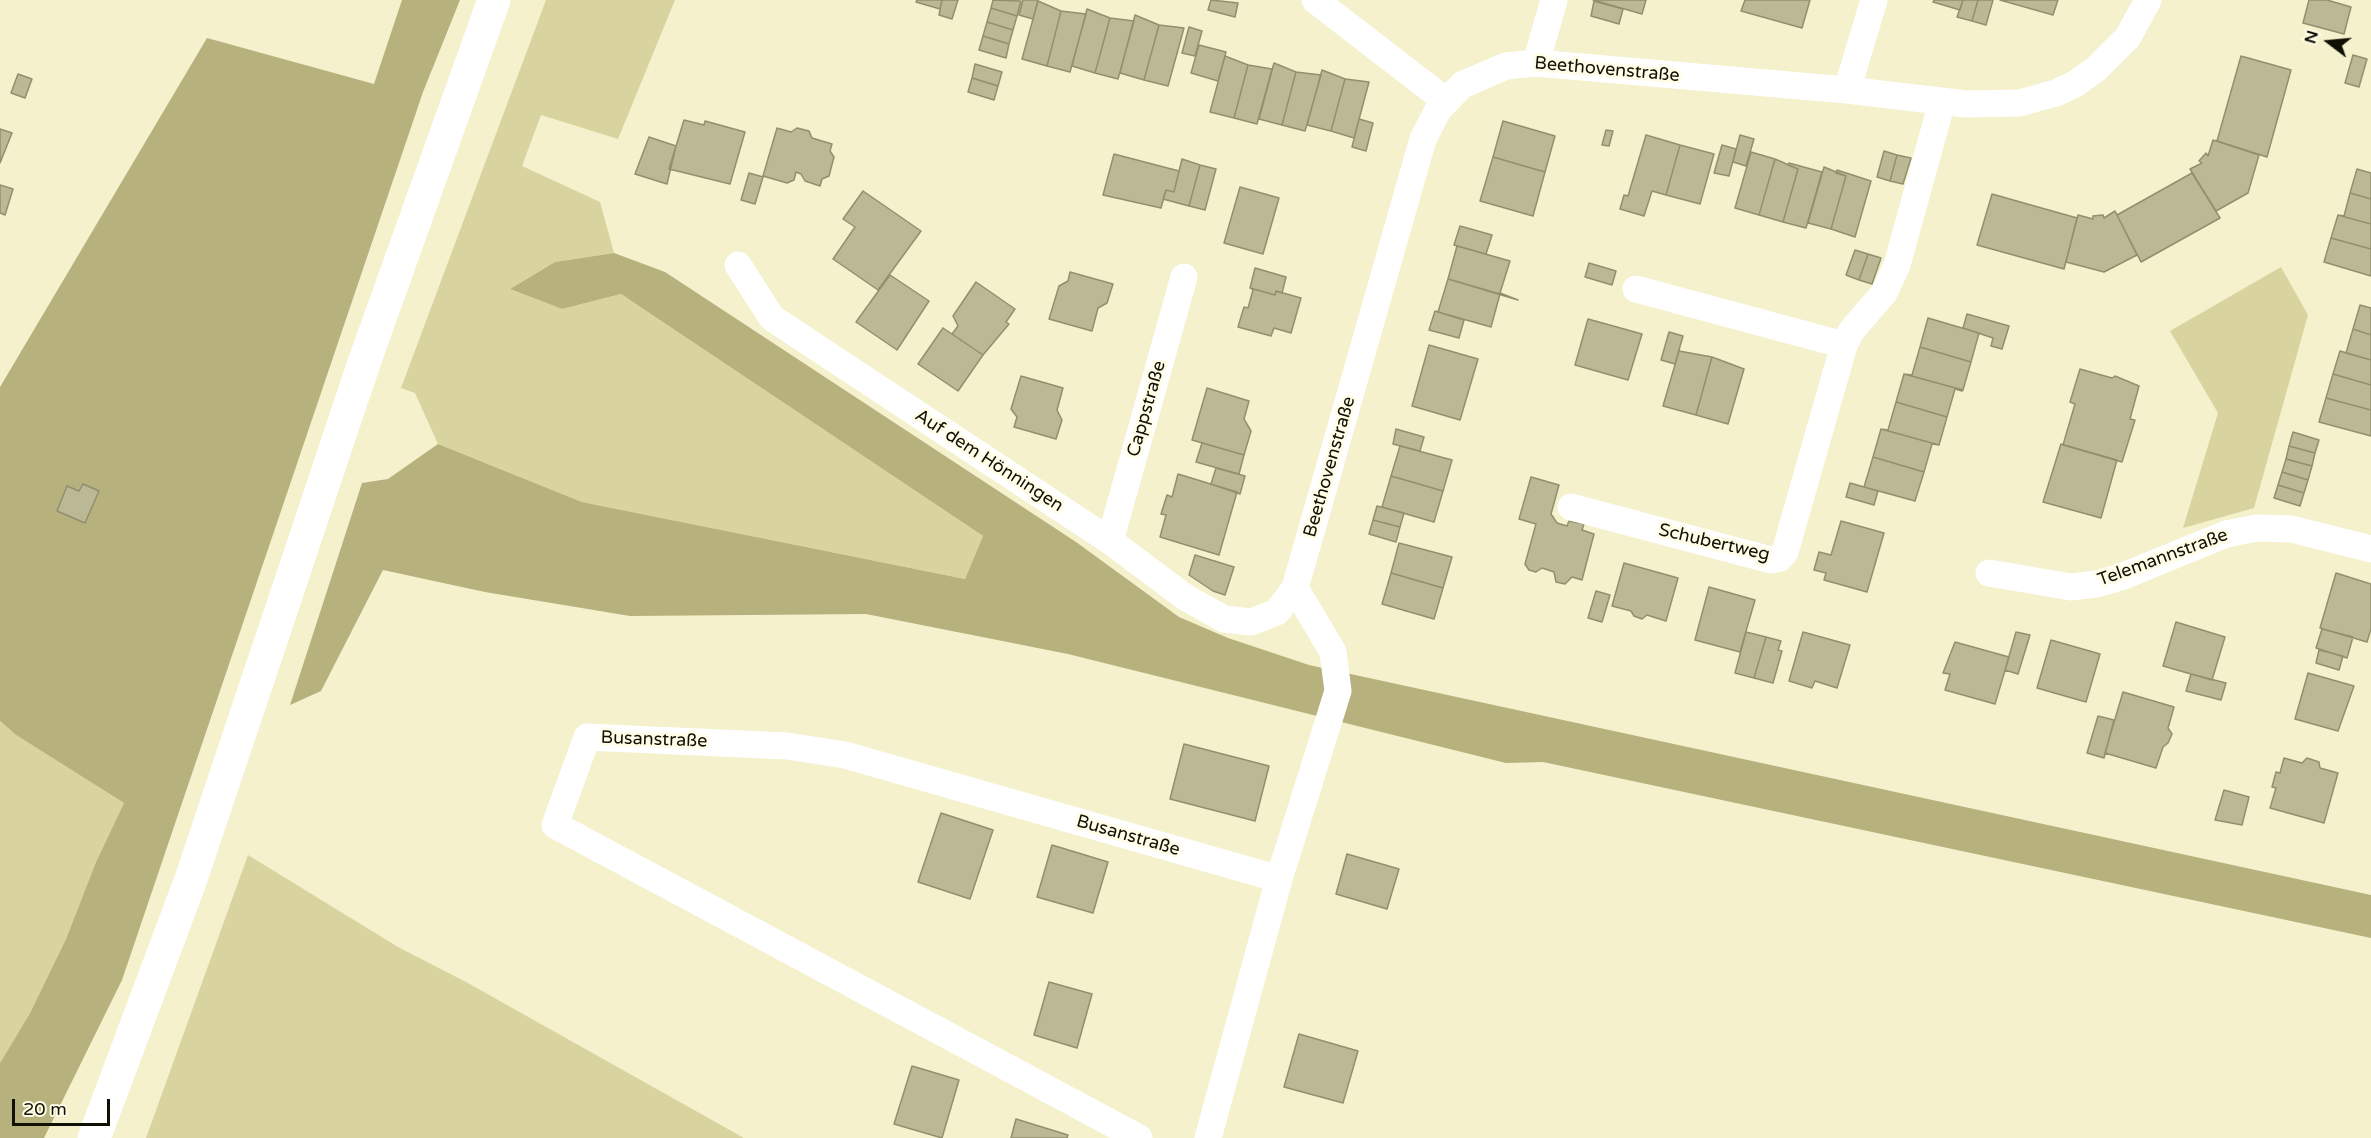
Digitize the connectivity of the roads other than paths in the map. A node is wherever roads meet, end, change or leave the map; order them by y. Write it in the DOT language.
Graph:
graph roads {
  1 [pos="494,0"];
  2 [pos="1315,0"];
  3 [pos="1554,0"];
  4 [pos="1874,0"];
  5 [pos="2148,0"];
  6 [pos="1536,63"];
  7 [pos="1847,90"];
  8 [pos="1446,100"];
  9 [pos="1942,102"];
  10 [pos="738,265"];
  11 [pos="1184,277"];
  12 [pos="1636,289"];
  13 [pos="1844,345"];
  14 [pos="1571,507"];
  15 [pos="1110,541"];
  16 [pos="2371,549"];
  17 [pos="1989,573"];
  18 [pos="1295,588"];
  19 [pos="1263,620"];
  20 [pos="1279,879"];
  21 [pos="94,1138"];
  22 [pos="1138,1138"];
  23 [pos="1208,1138"];
  1 -- 21 [label="main road"];
  2 -- 8 [label="street"];
  3 -- 6 [label="street"];
  4 -- 7 [label="street"];
  5 -- 9 [label="street, Beethovenstraße"];
  6 -- 7 [label="street, Beethovenstraße"];
  6 -- 8 [label="street, Beethovenstraße"];
  7 -- 9 [label="street, Beethovenstraße"];
  8 -- 18 [label="street, Beethovenstraße"];
  9 -- 13 [label="street, Schubertweg"];
  10 -- 15 [label="street, Auf dem Hönningen"];
  11 -- 15 [label="street, Cappstraße"];
  12 -- 13 [label="street"];
  13 -- 14 [label="street, Schubertweg"];
  15 -- 19 [label="street, Auf dem Hönningen"];
  16 -- 17 [label="street, Telemannstraße"];
  18 -- 19 [label="street, Beethovenstraße"];
  18 -- 20 [label="street"];
  20 -- 22 [label="street, Busanstraße"];
  20 -- 23 [label="street"];
}
